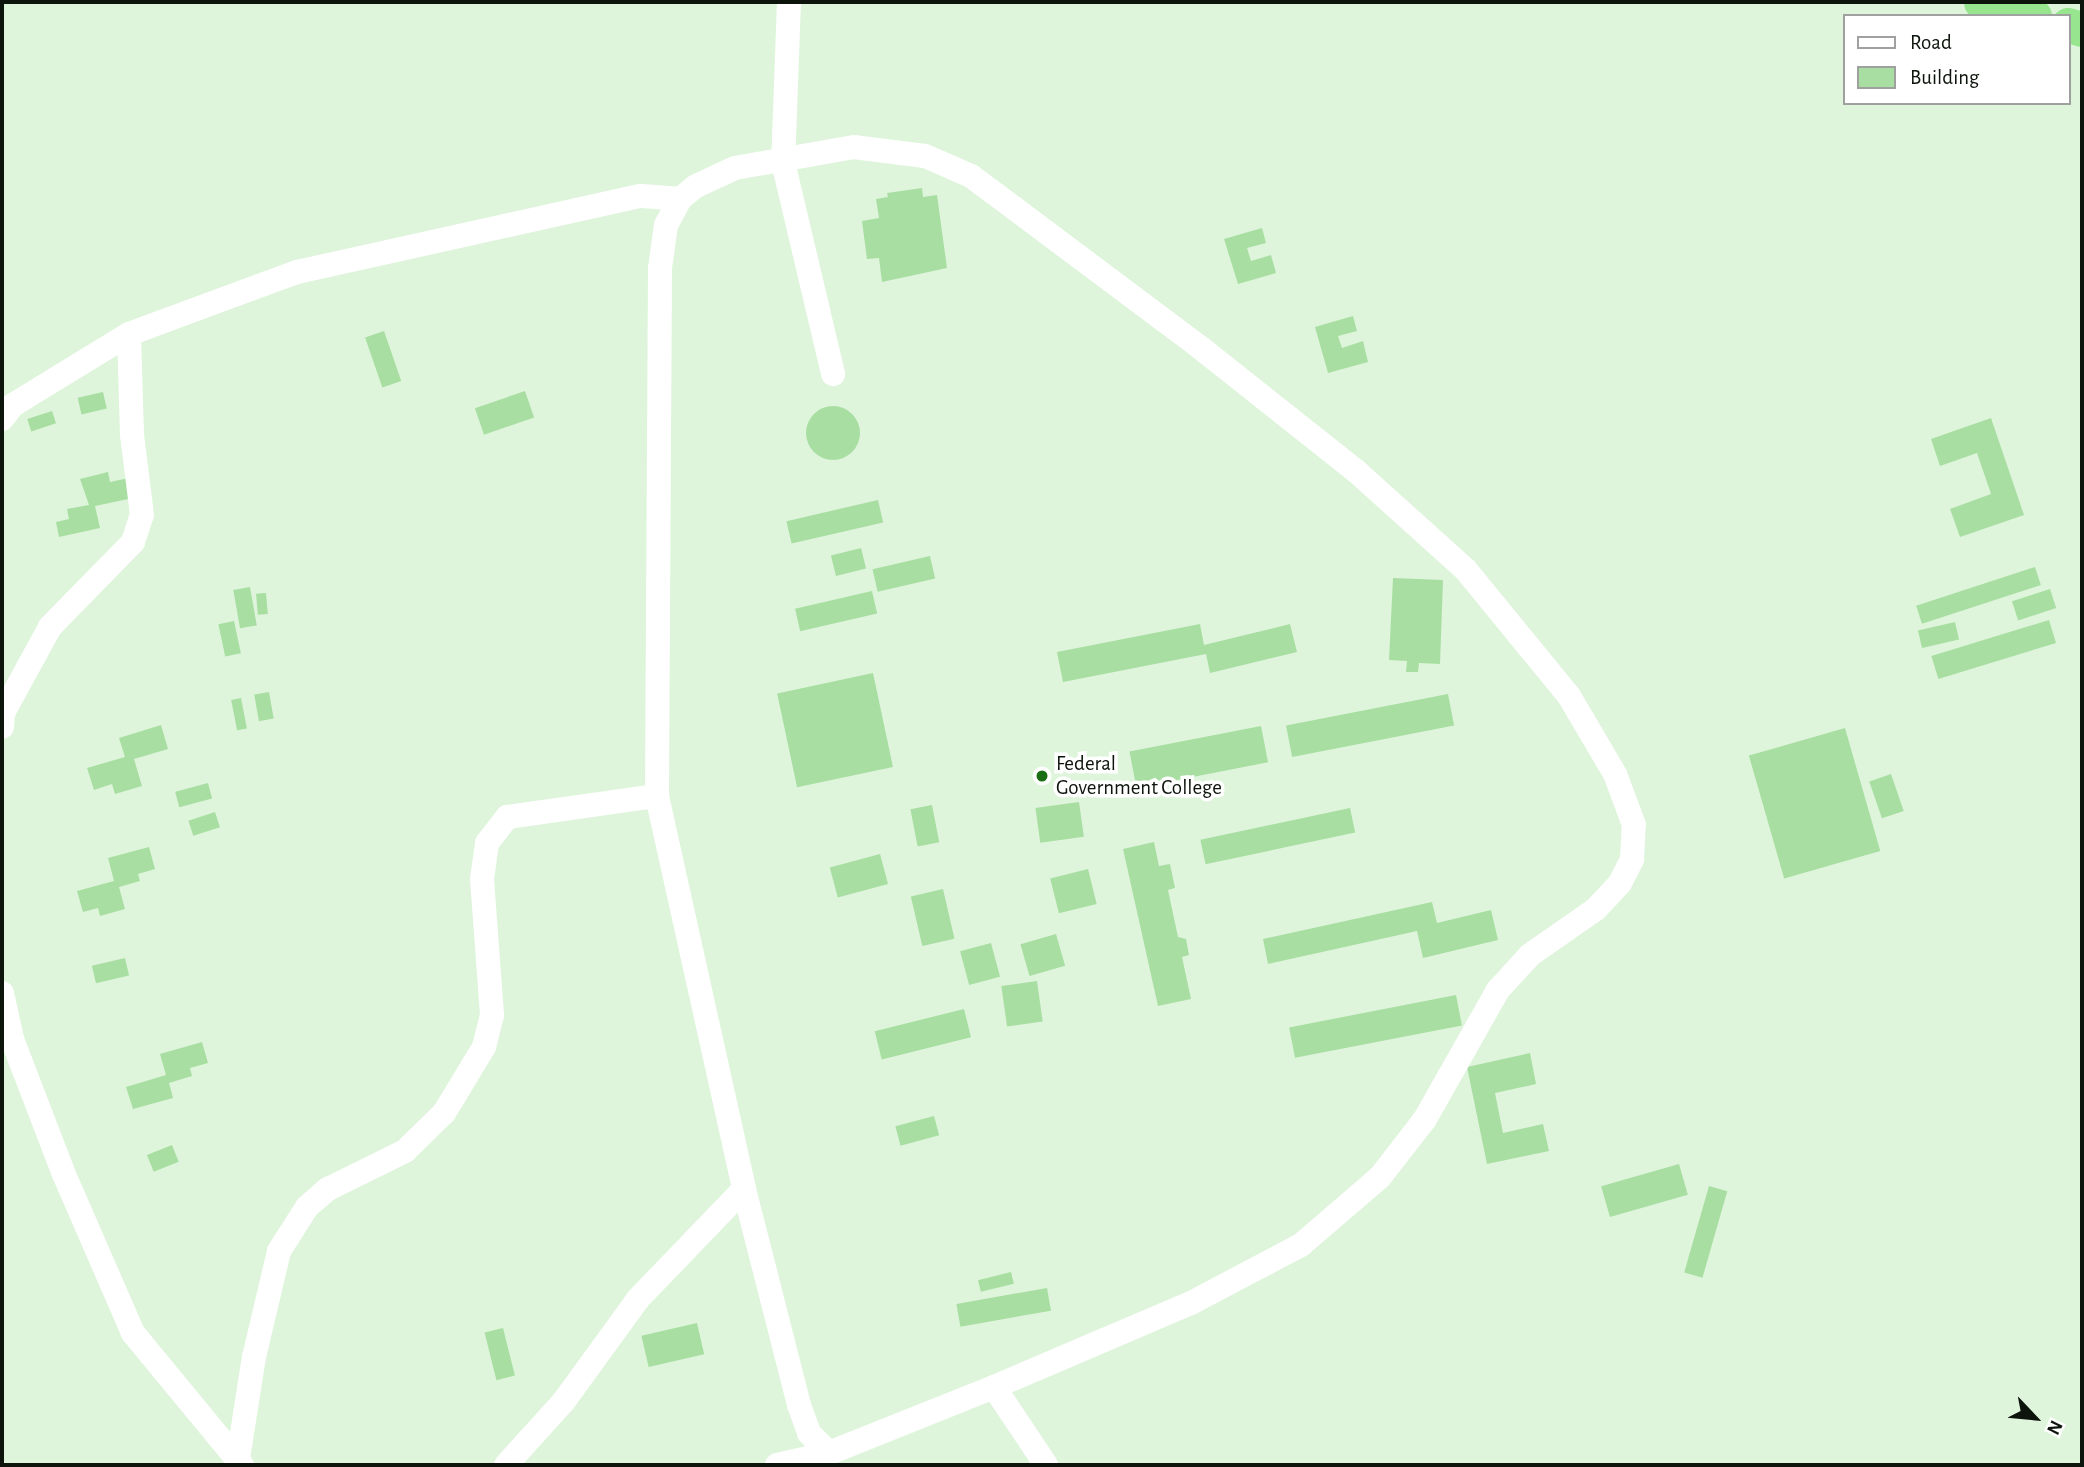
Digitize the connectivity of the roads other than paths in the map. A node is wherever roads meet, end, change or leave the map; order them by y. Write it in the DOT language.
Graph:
graph roads {
  1 [pos="789,2"];
  2 [pos="1980,2"];
  3 [pos="2026,14"];
  4 [pos="783,162"];
  5 [pos="680,199"];
  6 [pos="129,334"];
  7 [pos="833,374"];
  8 [pos="2,419"];
  9 [pos="2,727"];
  10 [pos="657,796"];
  11 [pos="2,993"];
  12 [pos="744,1189"];
  13 [pos="994,1387"];
  14 [pos="829,1453"];
  15 [pos="238,1464"];
  16 [pos="506,1465"];
  17 [pos="777,1465"];
  18 [pos="1046,1465"];
  1 -- 4 [label="street"];
  2 -- 3 [label="highway"];
  4 -- 5 [label="street"];
  4 -- 7 [label="street"];
  4 -- 13 [label="street"];
  5 -- 6 [label="street"];
  5 -- 10 [label="street"];
  6 -- 8 [label="street"];
  6 -- 9 [label="street"];
  10 -- 12 [label="street"];
  10 -- 15 [label="street"];
  11 -- 15 [label="street"];
  12 -- 14 [label="street"];
  12 -- 16 [label="street"];
  13 -- 14 [label="street"];
  13 -- 18 [label="street"];
  14 -- 17 [label="street"];
}
